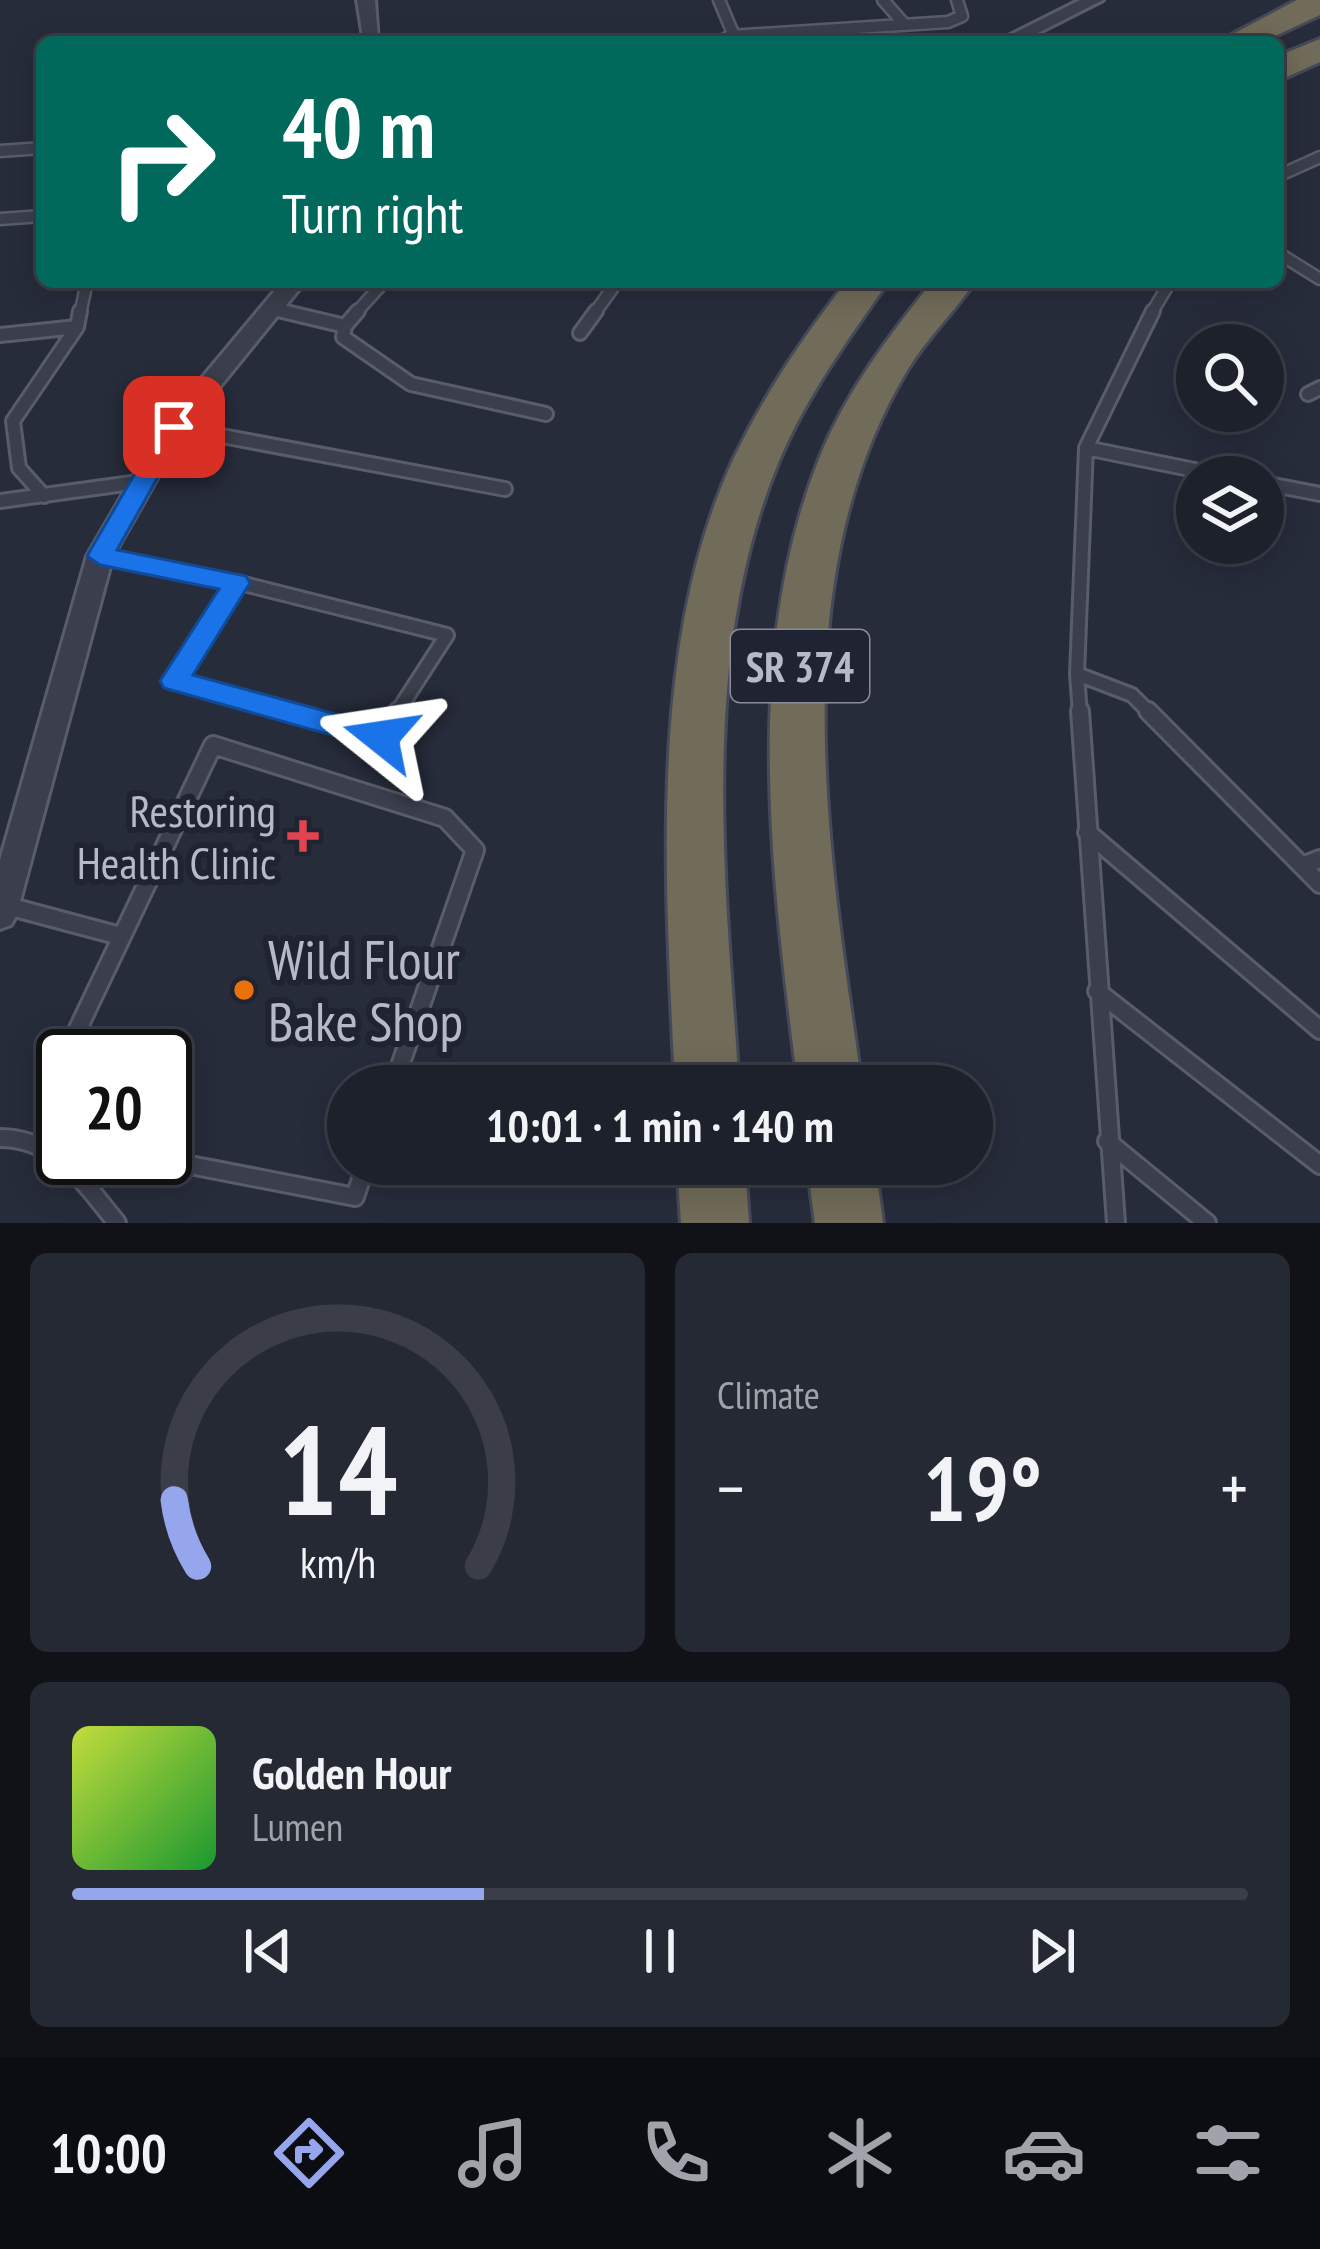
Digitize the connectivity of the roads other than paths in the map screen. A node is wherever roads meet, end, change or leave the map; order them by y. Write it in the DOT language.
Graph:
graph roads {
  1 [pos="366,0"];
  2 [pos="718,0"];
  3 [pos="957,0"];
  4 [pos="1094,0"];
  5 [pos="886,1"];
  6 [pos="1320,2"];
  7 [pos="904,25"];
  8 [pos="372,36"];
  9 [pos="724,36"];
  10 [pos="763,36"];
  11 [pos="1018,36"];
  12 [pos="1248,36"];
  13 [pos="1320,49"];
  14 [pos="1284,67"];
  15 [pos="36,148"];
  16 [pos="0,151"];
  17 [pos="1320,157"];
  18 [pos="1284,173"];
  19 [pos="36,216"];
  20 [pos="0,219"];
  21 [pos="1284,257"];
  22 [pos="1320,279"];
  23 [pos="86,288"];
  24 [pos="288,288"];
  25 [pos="379,288"];
  26 [pos="613,288"];
  27 [pos="862,288"];
  28 [pos="949,288"];
  29 [pos="1166,288"];
  30 [pos="268,308"];
  31 [pos="345,326"];
  32 [pos="77,327"];
  33 [pos="580,333"];
  34 [pos="0,335"];
  35 [pos="546,414"];
  36 [pos="6,422"];
  37 [pos="174,427"];
  38 [pos="1086,448"];
  39 [pos="1176,466"];
  40 [pos="139,482"];
  41 [pos="1284,487"];
  42 [pos="506,489"];
  43 [pos="1320,494"];
  44 [pos="44,496"];
  45 [pos="0,501"];
  46 [pos="100,556"];
  47 [pos="236,583"];
  48 [pos="1077,674"];
  49 [pos="1087,832"];
  50 [pos="1320,859"];
  51 [pos="1302,866"];
  52 [pos="1320,884"];
  53 [pos="2,908"];
  54 [pos="120,937"];
  55 [pos="1097,991"];
  56 [pos="77,1029"];
  57 [pos="1320,1030"];
  58 [pos="400,1065"];
  59 [pos="706,1065"];
  60 [pos="827,1065"];
  61 [pos="0,1138"];
  62 [pos="1107,1141"];
  63 [pos="192,1165"];
  64 [pos="1320,1165"];
  65 [pos="359,1185"];
  66 [pos="712,1185"];
  67 [pos="844,1185"];
  68 [pos="117,1223"];
  69 [pos="715,1223"];
  70 [pos="849,1223"];
  71 [pos="1116,1223"];
  72 [pos="1207,1223"];
  1 -- 8 [label="street"];
  2 -- 9 [label="lane"];
  3 -- 7 [label="lane"];
  4 -- 11 [label="street"];
  5 -- 7 [label="lane"];
  6 -- 12 [label="highway"];
  7 -- 10 [label="lane"];
  13 -- 14 [label="highway"];
  15 -- 16 [label="lane"];
  17 -- 18 [label="lane"];
  19 -- 20 [label="lane"];
  21 -- 22 [label="lane"];
  23 -- 32 [label="lane"];
  24 -- 30 [label="street"];
  25 -- 31 [label="lane"];
  26 -- 33 [label="lane"];
  27 -- 59 [label="highway, SR 374"];
  28 -- 60 [label="highway, SR 374"];
  29 -- 38 [label="lane"];
  30 -- 31 [label="lane"];
  30 -- 37 [label="street"];
  31 -- 35 [label="lane"];
  32 -- 34 [label="lane"];
  32 -- 36 [label="lane"];
  36 -- 44 [label="lane"];
  37 -- 40 [label="street"];
  37 -- 42 [label="lane"];
  38 -- 39 [label="lane"];
  38 -- 48 [label="lane"];
  40 -- 44 [label="lane"];
  40 -- 46 [label="street"];
  41 -- 43 [label="lane"];
  44 -- 45 [label="lane"];
  46 -- 47 [label="lane"];
  46 -- 53 [label="street"];
  47 -- 47 [label="lane"];
  48 -- 49 [label="lane"];
  48 -- 51 [label="lane"];
  49 -- 55 [label="lane"];
  49 -- 57 [label="lane"];
  50 -- 51 [label="lane"];
  51 -- 52 [label="lane"];
  53 -- 54 [label="lane"];
  54 -- 56 [label="lane"];
  54 -- 58 [label="lane"];
  55 -- 62 [label="lane"];
  55 -- 64 [label="lane"];
  61 -- 68 [label="lane"];
  62 -- 71 [label="lane"];
  62 -- 72 [label="lane"];
  63 -- 65 [label="lane"];
  66 -- 69 [label="highway"];
  67 -- 70 [label="highway"];
}
